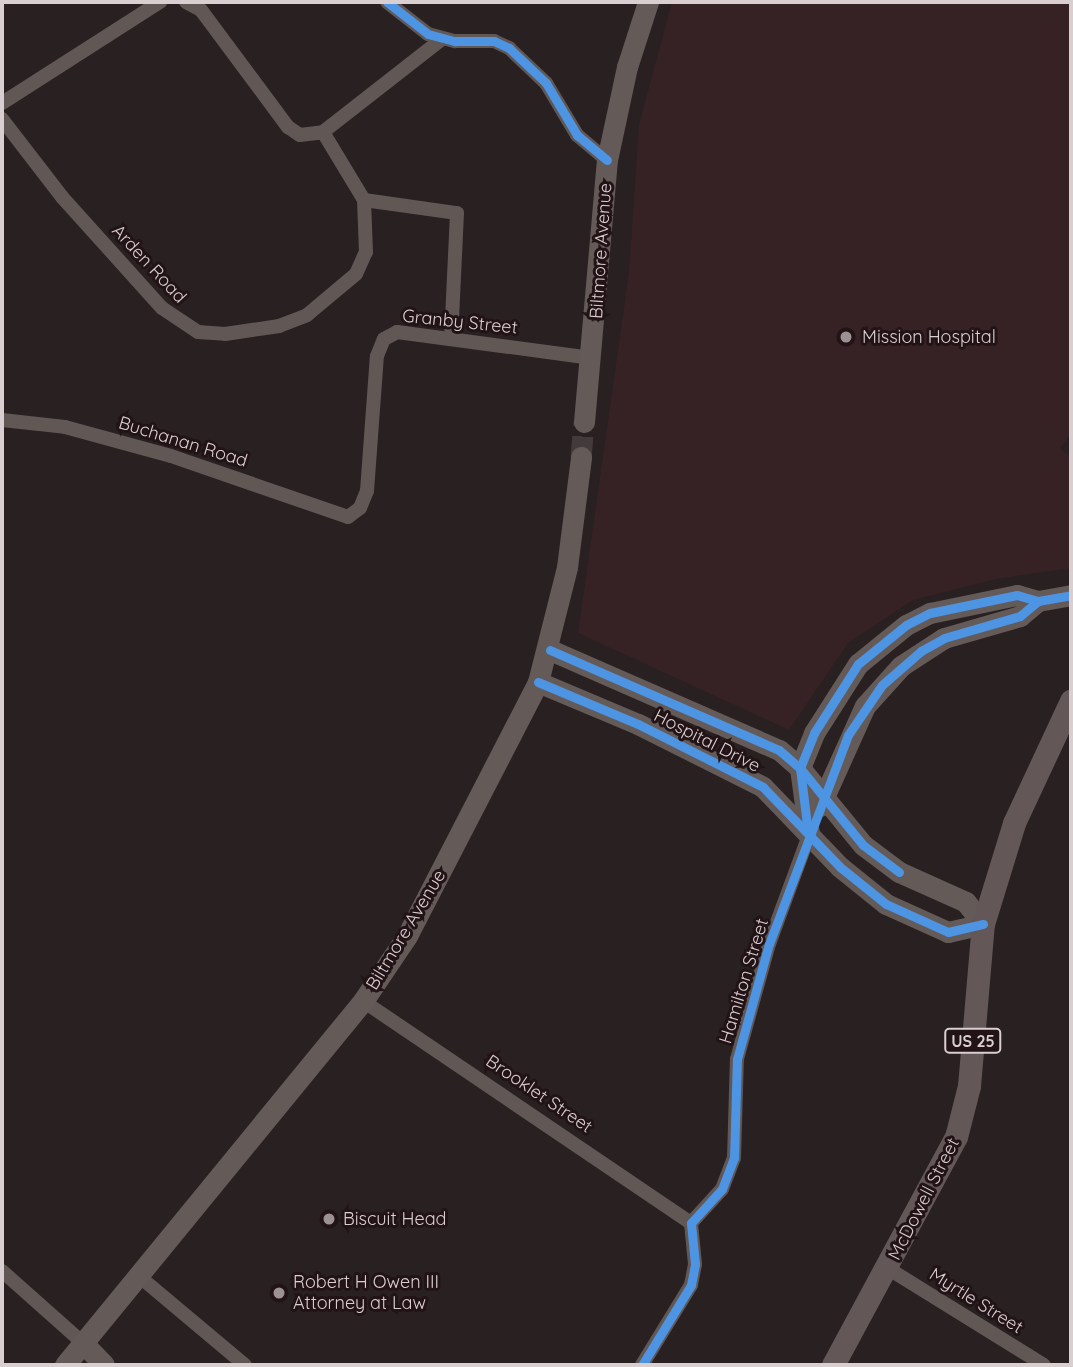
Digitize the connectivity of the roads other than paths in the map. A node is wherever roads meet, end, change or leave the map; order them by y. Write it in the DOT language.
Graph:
graph roads {
  1 [pos="160,2"];
  2 [pos="186,2"];
  3 [pos="387,2"];
  4 [pos="648,2"];
  5 [pos="442,39"];
  6 [pos="2,103"];
  7 [pos="2,119"];
  8 [pos="323,132"];
  9 [pos="607,160"];
  10 [pos="364,200"];
  11 [pos="451,338"];
  12 [pos="593,358"];
  13 [pos="2,420"];
  14 [pos="584,422"];
  15 [pos="581,457"];
  16 [pos="348,517"];
  17 [pos="1071,595"];
  18 [pos="1038,601"];
  19 [pos="550,650"];
  20 [pos="538,682"];
  21 [pos="1071,701"];
  22 [pos="800,768"];
  23 [pos="824,797"];
  24 [pos="809,835"];
  25 [pos="983,924"];
  26 [pos="363,1001"];
  27 [pos="691,1223"];
  28 [pos="889,1269"];
  29 [pos="2,1271"];
  30 [pos="140,1277"];
  31 [pos="83,1343"];
  32 [pos="65,1365"];
  33 [pos="104,1365"];
  34 [pos="245,1365"];
  35 [pos="642,1365"];
  36 [pos="832,1365"];
  37 [pos="1044,1365"];
  1 -- 6 [label="street"];
  2 -- 8 [label="street"];
  3 -- 5 [label="street"];
  4 -- 9 [label="street, Biltmore Avenue"];
  5 -- 8 [label="street"];
  5 -- 9 [label="street"];
  7 -- 10 [label="street, Arden Road"];
  8 -- 10 [label="street, Arden Road"];
  9 -- 12 [label="street, Biltmore Avenue"];
  10 -- 11 [label="street"];
  11 -- 12 [label="street, Granby Street"];
  11 -- 16 [label="street, Granby Street"];
  12 -- 14 [label="street, Biltmore Avenue"];
  13 -- 16 [label="street, Buchanan Road"];
  15 -- 19 [label="street, Biltmore Avenue"];
  17 -- 18 [label="street"];
  18 -- 22 [label="street"];
  18 -- 23 [label="street"];
  19 -- 20 [label="street, Biltmore Avenue"];
  19 -- 22 [label="street, Hospital Drive"];
  20 -- 24 [label="street, Hospital Drive"];
  20 -- 26 [label="street, Biltmore Avenue"];
  21 -- 25 [label="main road, McDowell Street / US 25"];
  22 -- 23 [label="street, Hospital Drive"];
  22 -- 24 [label="street"];
  23 -- 24 [label="street"];
  23 -- 25 [label="street, Hospital Drive"];
  24 -- 25 [label="street, Hospital Drive"];
  24 -- 27 [label="street, Hamilton Street"];
  25 -- 28 [label="main road, McDowell Street / US 25"];
  26 -- 27 [label="street, Brooklet Street"];
  26 -- 30 [label="street, Biltmore Avenue"];
  27 -- 35 [label="street"];
  28 -- 36 [label="main road, McDowell Street / US 25"];
  28 -- 37 [label="street, Myrtle Street"];
  29 -- 31 [label="street"];
  30 -- 31 [label="street, Biltmore Avenue"];
  30 -- 34 [label="street"];
  31 -- 32 [label="street, Biltmore Avenue"];
  31 -- 33 [label="street"];
}
